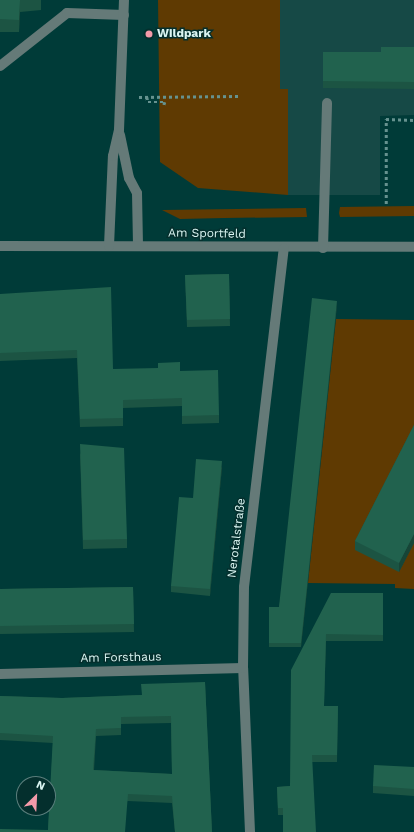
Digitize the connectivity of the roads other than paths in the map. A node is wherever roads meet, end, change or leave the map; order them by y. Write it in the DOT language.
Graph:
graph roads {
  1 [pos="124,0"];
  2 [pos="124,15"];
  3 [pos="0,66"];
  4 [pos="327,103"];
  5 [pos="119,130"];
  6 [pos="0,246"];
  7 [pos="109,246"];
  8 [pos="138,246"];
  9 [pos="414,247"];
  10 [pos="284,248"];
  11 [pos="323,248"];
  12 [pos="243,668"];
  13 [pos="0,674"];
  14 [pos="250,832"];
  1 -- 2 [label="street"];
  2 -- 3 [label="street"];
  2 -- 5 [label="street"];
  4 -- 11 [label="street"];
  5 -- 7 [label="street"];
  5 -- 8 [label="street"];
  6 -- 7 [label="street, Am Sportfeld"];
  7 -- 8 [label="street, Am Sportfeld"];
  8 -- 10 [label="street, Am Sportfeld"];
  9 -- 11 [label="street, Am Sportfeld"];
  10 -- 11 [label="street, Am Sportfeld"];
  10 -- 12 [label="street, Nerotalstraße"];
  12 -- 13 [label="street, Am Forsthaus"];
  12 -- 14 [label="street, Nerotalstraße"];
}
